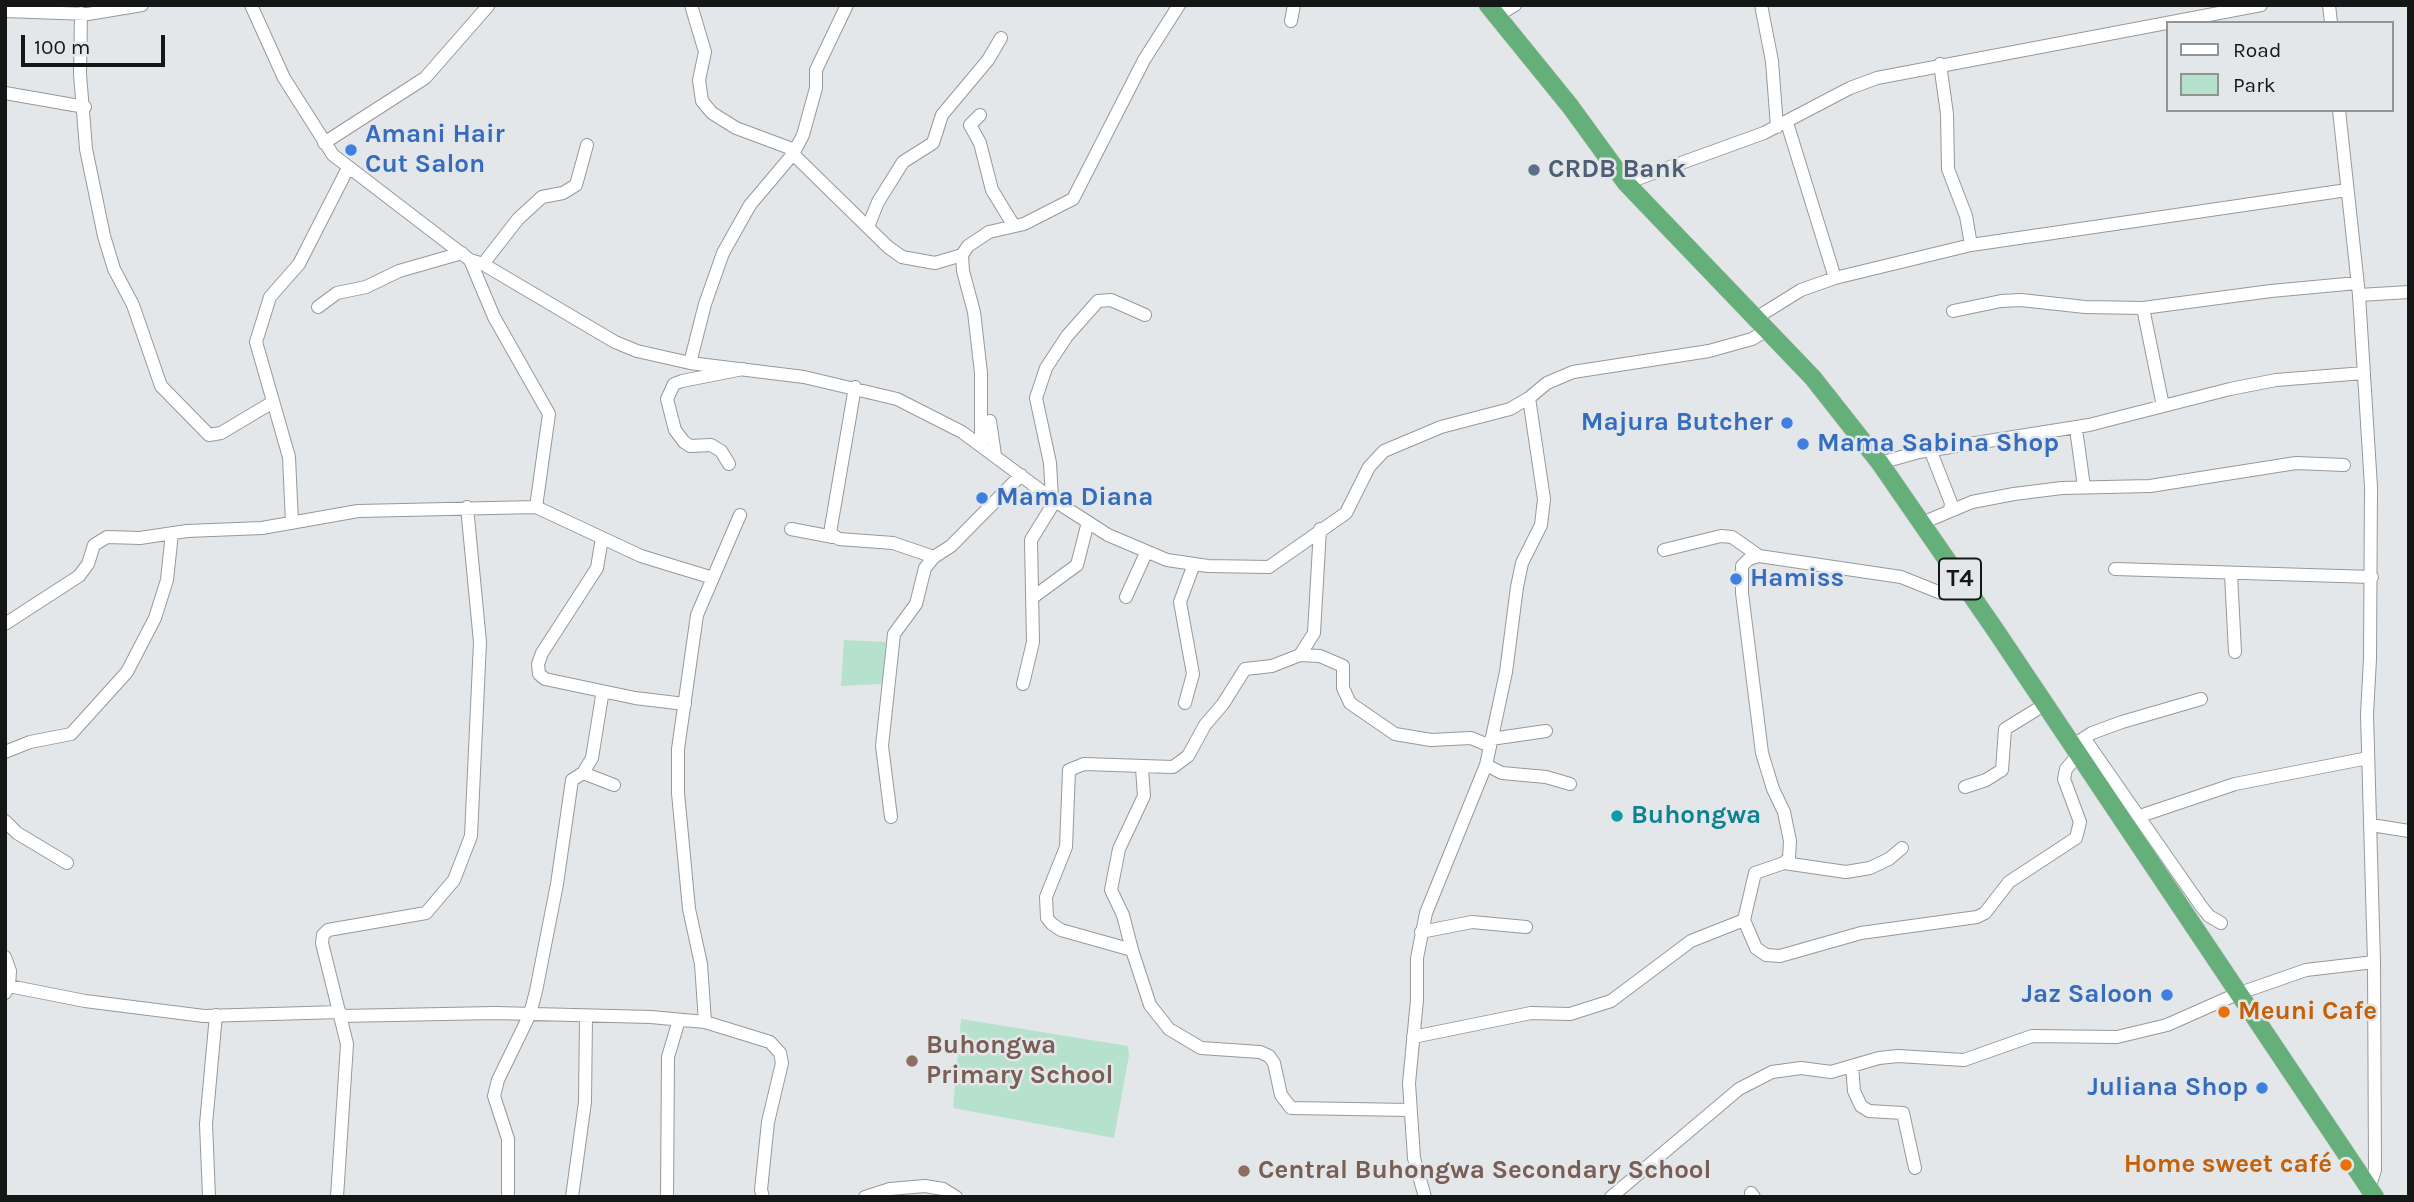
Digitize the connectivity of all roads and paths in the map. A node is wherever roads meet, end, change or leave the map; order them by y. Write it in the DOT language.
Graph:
graph roads {
  1 [pos="142,5"];
  2 [pos="251,5"];
  3 [pos="691,5"];
  4 [pos="847,5"];
  5 [pos="1179,5"];
  6 [pos="1294,5"];
  7 [pos="1515,5"];
  8 [pos="1761,5"];
  9 [pos="2261,5"];
  10 [pos="488,6"];
  11 [pos="5,11"];
  12 [pos="1493,11"];
  13 [pos="81,13"];
  14 [pos="1291,21"];
  15 [pos="2174,21"];
  16 [pos="2166,23"];
  17 [pos="1001,38"];
  18 [pos="1941,64"];
  19 [pos="5,93"];
  20 [pos="85,107"];
  21 [pos="2339,112"];
  22 [pos="980,115"];
  23 [pos="1782,127"];
  24 [pos="324,143"];
  25 [pos="587,145"];
  26 [pos="794,152"];
  27 [pos="348,168"];
  28 [pos="1626,183"];
  29 [pos="2347,190"];
  30 [pos="1014,226"];
  31 [pos="869,227"];
  32 [pos="1971,245"];
  33 [pos="962,255"];
  34 [pos="466,256"];
  35 [pos="483,264"];
  36 [pos="1835,278"];
  37 [pos="2358,289"];
  38 [pos="2409,292"];
  39 [pos="318,307"];
  40 [pos="2143,308"];
  41 [pos="1953,311"];
  42 [pos="1145,315"];
  43 [pos="1762,324"];
  44 [pos="690,363"];
  45 [pos="747,368"];
  46 [pos="2364,373"];
  47 [pos="855,387"];
  48 [pos="1529,398"];
  49 [pos="273,402"];
  50 [pos="2163,406"];
  51 [pos="990,421"];
  52 [pos="2077,436"];
  53 [pos="981,444"];
  54 [pos="995,455"];
  55 [pos="1933,457"];
  56 [pos="1880,463"];
  57 [pos="729,464"];
  58 [pos="2344,465"];
  59 [pos="1021,475"];
  60 [pos="2084,487"];
  61 [pos="1054,500"];
  62 [pos="467,507"];
  63 [pos="536,507"];
  64 [pos="1950,511"];
  65 [pos="740,515"];
  66 [pos="1088,522"];
  67 [pos="292,523"];
  68 [pos="1922,523"];
  69 [pos="792,529"];
  70 [pos="1320,529"];
  71 [pos="172,533"];
  72 [pos="833,537"];
  73 [pos="602,538"];
  74 [pos="1664,550"];
  75 [pos="1146,553"];
  76 [pos="1759,556"];
  77 [pos="934,557"];
  78 [pos="1194,564"];
  79 [pos="2115,569"];
  80 [pos="2231,574"];
  81 [pos="2372,577"];
  82 [pos="713,578"];
  83 [pos="1969,591"];
  84 [pos="1126,597"];
  85 [pos="1032,598"];
  86 [pos="5,624"];
  87 [pos="2235,652"];
  88 [pos="1300,655"];
  89 [pos="1023,684"];
  90 [pos="602,696"];
  91 [pos="2201,699"];
  92 [pos="1185,703"];
  93 [pos="685,705"];
  94 [pos="2045,705"];
  95 [pos="1546,731"];
  96 [pos="1490,742"];
  97 [pos="2078,746"];
  98 [pos="5,752"];
  99 [pos="2368,758"];
  100 [pos="1486,765"];
  101 [pos="1142,768"];
  102 [pos="583,773"];
  103 [pos="1570,784"];
  104 [pos="614,785"];
  105 [pos="1965,787"];
  106 [pos="2140,816"];
  107 [pos="891,817"];
  108 [pos="5,821"];
  109 [pos="2371,825"];
  110 [pos="2409,831"];
  111 [pos="1902,848"];
  112 [pos="67,863"];
  113 [pos="1784,863"];
  114 [pos="1744,920"];
  115 [pos="2221,923"];
  116 [pos="1526,927"];
  117 [pos="1421,932"];
  118 [pos="1132,950"];
  119 [pos="5,957"];
  120 [pos="2374,962"];
  121 [pos="7,990"];
  122 [pos="2237,994"];
  123 [pos="340,1014"];
  124 [pos="530,1014"];
  125 [pos="216,1016"];
  126 [pos="586,1017"];
  127 [pos="679,1020"];
  128 [pos="705,1022"];
  129 [pos="1413,1037"];
  130 [pos="1852,1066"];
  131 [pos="1410,1110"];
  132 [pos="1915,1168"];
  133 [pos="2370,1194"];
  134 [pos="209,1197"];
  135 [pos="337,1197"];
  136 [pos="508,1197"];
  137 [pos="572,1197"];
  138 [pos="667,1197"];
  139 [pos="763,1197"];
  140 [pos="865,1197"];
  141 [pos="956,1197"];
  142 [pos="1425,1197"];
  143 [pos="1611,1197"];
  1 -- 13 [label="street"];
  2 -- 24 [label="street"];
  3 -- 26 [label="street"];
  4 -- 26 [label="street"];
  5 -- 30 [label="street"];
  6 -- 14 [label="street"];
  7 -- 12 [label="street"];
  8 -- 23 [label="street"];
  9 -- 15 [label="street"];
  10 -- 24 [label="street"];
  11 -- 13 [label="street"];
  12 -- 28 [label="highway, T4"];
  13 -- 20 [label="street"];
  16 -- 18 [label="street"];
  17 -- 31 [label="street"];
  18 -- 23 [label="street"];
  18 -- 32 [label="street"];
  19 -- 20 [label="street"];
  20 -- 49 [label="street"];
  21 -- 29 [label="street"];
  22 -- 30 [label="street"];
  23 -- 28 [label="street"];
  23 -- 36 [label="street"];
  24 -- 27 [label="street"];
  25 -- 35 [label="street"];
  26 -- 31 [label="street"];
  26 -- 44 [label="street"];
  27 -- 34 [label="street"];
  27 -- 49 [label="street"];
  28 -- 43 [label="highway, T4"];
  29 -- 32 [label="street"];
  29 -- 37 [label="street"];
  30 -- 33 [label="street"];
  31 -- 33 [label="street"];
  32 -- 36 [label="street"];
  33 -- 53 [label="street"];
  34 -- 35 [label="street"];
  34 -- 39 [label="street"];
  34 -- 63 [label="street"];
  35 -- 44 [label="street"];
  36 -- 43 [label="street"];
  37 -- 38 [label="street"];
  37 -- 40 [label="street"];
  37 -- 46 [label="street"];
  40 -- 41 [label="street"];
  40 -- 50 [label="street"];
  42 -- 61 [label="street"];
  43 -- 48 [label="street"];
  43 -- 56 [label="highway, T4"];
  44 -- 45 [label="street"];
  45 -- 47 [label="street"];
  45 -- 57 [label="street"];
  46 -- 50 [label="street"];
  46 -- 81 [label="street"];
  47 -- 53 [label="street"];
  47 -- 72 [label="street"];
  48 -- 70 [label="street"];
  48 -- 96 [label="street"];
  49 -- 67 [label="street"];
  50 -- 56 [label="street"];
  51 -- 54 [label="street"];
  52 -- 60 [label="street"];
  53 -- 54 [label="street"];
  54 -- 59 [label="street"];
  55 -- 64 [label="street"];
  56 -- 68 [label="highway, T4"];
  58 -- 60 [label="street"];
  59 -- 61 [label="street"];
  59 -- 77 [label="street"];
  60 -- 64 [label="street"];
  61 -- 66 [label="street"];
  61 -- 85 [label="street"];
  62 -- 63 [label="street"];
  62 -- 67 [label="street"];
  62 -- 123 [label="street"];
  63 -- 73 [label="street"];
  64 -- 68 [label="street"];
  65 -- 82 [label="street"];
  66 -- 75 [label="street"];
  66 -- 85 [label="street"];
  67 -- 71 [label="street"];
  68 -- 83 [label="highway, T4"];
  69 -- 72 [label="street"];
  70 -- 78 [label="street"];
  70 -- 88 [label="street"];
  71 -- 86 [label="street"];
  71 -- 98 [label="street"];
  72 -- 77 [label="street"];
  73 -- 82 [label="street"];
  73 -- 93 [label="street"];
  74 -- 76 [label="street"];
  75 -- 78 [label="street"];
  75 -- 84 [label="street"];
  76 -- 83 [label="street"];
  76 -- 113 [label="street"];
  77 -- 107 [label="street"];
  78 -- 92 [label="street"];
  79 -- 80 [label="street"];
  80 -- 81 [label="street"];
  80 -- 87 [label="street"];
  81 -- 99 [label="street"];
  82 -- 93 [label="street"];
  83 -- 94 [label="highway, T4"];
  85 -- 89 [label="street"];
  88 -- 96 [label="street"];
  88 -- 101 [label="street"];
  90 -- 102 [label="street"];
  91 -- 97 [label="street"];
  93 -- 128 [label="street"];
  94 -- 97 [label="highway, T4"];
  94 -- 105 [label="street"];
  95 -- 96 [label="street"];
  96 -- 100 [label="street"];
  97 -- 106 [label="street"];
  97 -- 114 [label="street"];
  97 -- 122 [label="highway, T4"];
  99 -- 106 [label="street"];
  99 -- 109 [label="street"];
  100 -- 103 [label="street"];
  100 -- 117 [label="street"];
  101 -- 118 [label="street"];
  101 -- 118 [label="street"];
  102 -- 104 [label="street"];
  102 -- 124 [label="street"];
  106 -- 115 [label="street"];
  108 -- 112 [label="street"];
  109 -- 110 [label="street"];
  109 -- 120 [label="street"];
  111 -- 113 [label="street"];
  113 -- 114 [label="street"];
  114 -- 129 [label="street"];
  116 -- 117 [label="street"];
  117 -- 129 [label="street"];
  118 -- 131 [label="street"];
  119 -- 121 [label="street"];
  120 -- 122 [label="street"];
  120 -- 133 [label="street"];
  121 -- 125 [label="street"];
  122 -- 130 [label="street"];
  122 -- 133 [label="highway, T4"];
  123 -- 124 [label="street"];
  123 -- 125 [label="street"];
  123 -- 135 [label="street"];
  124 -- 126 [label="street"];
  124 -- 136 [label="street"];
  125 -- 134 [label="street"];
  126 -- 127 [label="street"];
  126 -- 137 [label="street"];
  127 -- 128 [label="street"];
  127 -- 138 [label="street"];
  128 -- 139 [label="street"];
  129 -- 131 [label="street"];
  130 -- 132 [label="street"];
  130 -- 143 [label="street"];
  131 -- 142 [label="street"];
  140 -- 141 [label="street"];
}
